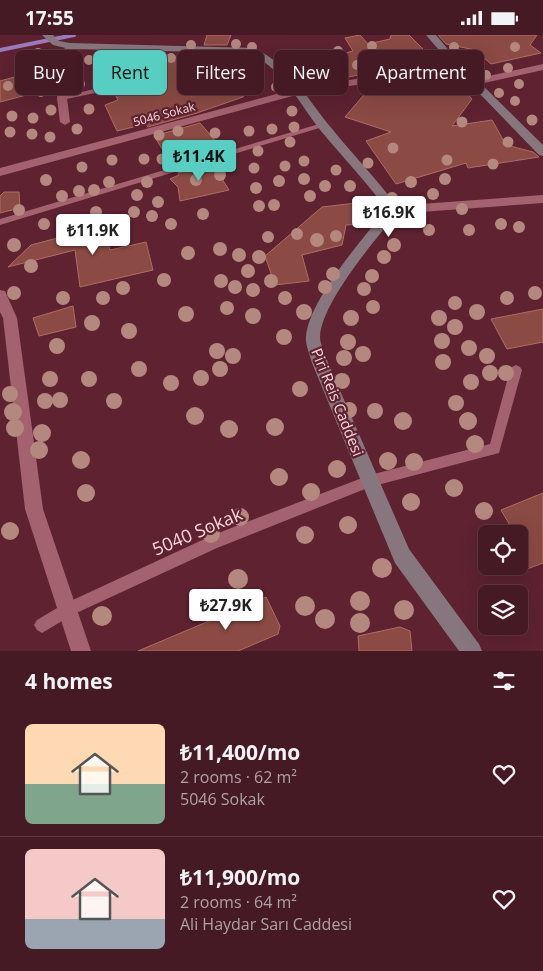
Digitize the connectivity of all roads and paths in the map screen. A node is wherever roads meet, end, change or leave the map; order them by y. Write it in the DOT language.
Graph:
graph roads {
  1 [pos="431,35"];
  2 [pos="52,37"];
  3 [pos="70,45"];
  4 [pos="444,50"];
  5 [pos="274,61"];
  6 [pos="543,67"];
  7 [pos="484,81"];
  8 [pos="93,91"];
  9 [pos="484,92"];
  10 [pos="284,95"];
  11 [pos="302,95"];
  12 [pos="62,98"];
  13 [pos="64,122"];
  14 [pos="322,126"];
  15 [pos="543,151"];
  16 [pos="0,173"];
  17 [pos="543,199"];
  18 [pos="394,210"];
  19 [pos="0,222"];
  20 [pos="0,295"];
  21 [pos="516,370"];
  22 [pos="370,481"];
  23 [pos="67,610"];
  24 [pos="42,625"];
  25 [pos="81,651"];
  26 [pos="472,651"];
  1 -- 4 [label="street"];
  2 -- 3 [label="street"];
  3 -- 5 [label="street"];
  3 -- 12 [label="street"];
  6 -- 7 [label="street"];
  8 -- 12 [label="lane"];
  9 -- 15 [label="street"];
  10 -- 16 [label="street, 5046 Sokak"];
  11 -- 14 [label="street"];
  12 -- 13 [label="street"];
  14 -- 18 [label="street"];
  14 -- 19 [label="lane"];
  17 -- 18 [label="street"];
  18 -- 22 [label="street, Piri Reis Caddesi"];
  20 -- 23 [label="street"];
  21 -- 22 [label="lane, 5040 Sokak"];
  22 -- 23 [label="lane, 5040 Sokak"];
  22 -- 26 [label="street, Piri Reis Caddesi"];
  23 -- 24 [label="lane, 5040 Sokak"];
  23 -- 25 [label="street"];
}
